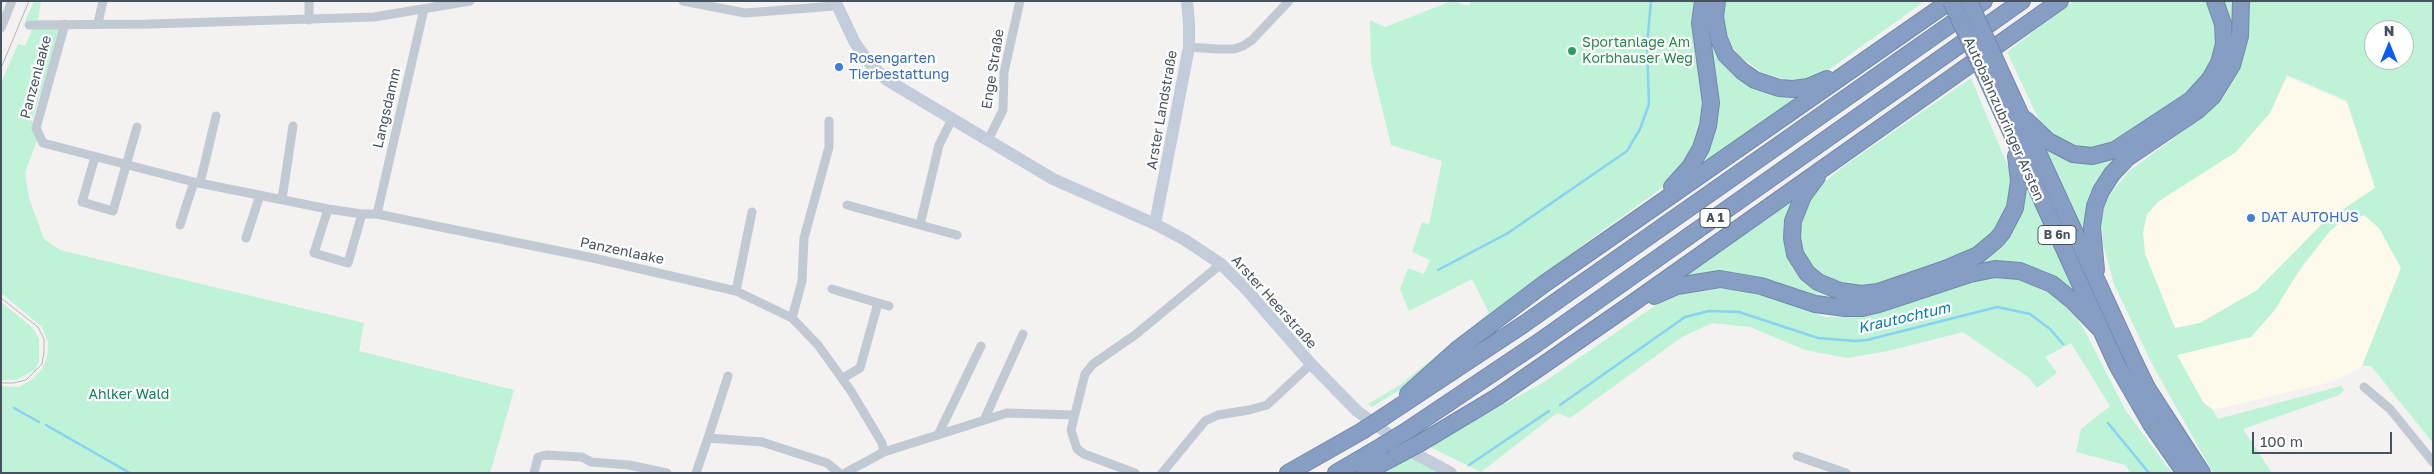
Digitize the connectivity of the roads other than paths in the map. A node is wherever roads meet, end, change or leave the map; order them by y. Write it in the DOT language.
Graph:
graph roads {
  1 [pos="12,1"];
  2 [pos="103,1"];
  3 [pos="309,1"];
  4 [pos="470,1"];
  5 [pos="683,1"];
  6 [pos="1020,1"];
  7 [pos="1186,1"];
  8 [pos="1289,1"];
  9 [pos="1703,1"];
  10 [pos="1717,1"];
  11 [pos="1951,1"];
  12 [pos="1969,1"];
  13 [pos="1984,1"];
  14 [pos="2022,1"];
  15 [pos="2060,1"];
  16 [pos="2215,1"];
  17 [pos="2241,1"];
  18 [pos="835,4"];
  19 [pos="424,9"];
  20 [pos="309,20"];
  21 [pos="98,23"];
  22 [pos="29,24"];
  23 [pos="65,24"];
  24 [pos="2,25"];
  25 [pos="1188,46"];
  26 [pos="1859,65"];
  27 [pos="1992,72"];
  28 [pos="2020,114"];
  29 [pos="216,116"];
  30 [pos="952,119"];
  31 [pos="828,121"];
  32 [pos="293,126"];
  33 [pos="138,127"];
  34 [pos="2014,139"];
  35 [pos="988,140"];
  36 [pos="95,158"];
  37 [pos="127,165"];
  38 [pos="1825,165"];
  39 [pos="197,182"];
  40 [pos="260,195"];
  41 [pos="282,199"];
  42 [pos="848,205"];
  43 [pos="1652,208"];
  44 [pos="328,209"];
  45 [pos="752,212"];
  46 [pos="362,214"];
  47 [pos="377,214"];
  48 [pos="180,224"];
  49 [pos="1155,224"];
  50 [pos="920,225"];
  51 [pos="957,235"];
  52 [pos="246,238"];
  53 [pos="1221,264"];
  54 [pos="2098,287"];
  55 [pos="832,289"];
  56 [pos="736,291"];
  57 [pos="878,304"];
  58 [pos="889,306"];
  59 [pos="1627,307"];
  60 [pos="792,318"];
  61 [pos="2101,330"];
  62 [pos="1023,334"];
  63 [pos="981,346"];
  64 [pos="1311,364"];
  65 [pos="728,376"];
  66 [pos="843,378"];
  67 [pos="2364,387"];
  68 [pos="1074,415"];
  69 [pos="1385,416"];
  70 [pos="984,420"];
  71 [pos="938,435"];
  72 [pos="708,438"];
  73 [pos="884,452"];
  74 [pos="1797,456"];
  75 [pos="2433,462"];
  76 [pos="534,473"];
  77 [pos="667,473"];
  78 [pos="696,473"];
  79 [pos="839,473"];
  80 [pos="845,473"];
  81 [pos="1135,473"];
  82 [pos="1162,473"];
  83 [pos="1288,473"];
  84 [pos="1336,473"];
  85 [pos="1364,473"];
  86 [pos="1451,473"];
  87 [pos="1846,473"];
  88 [pos="2186,473"];
  89 [pos="2202,473"];
  1 -- 24 [label="street"];
  2 -- 21 [label="street"];
  3 -- 20 [label="street"];
  4 -- 19 [label="street"];
  5 -- 18 [label="street"];
  6 -- 35 [label="street, Enge Straße"];
  7 -- 25 [label="street, Arster Landstraße"];
  8 -- 25 [label="street"];
  9 -- 43 [label="highway"];
  10 -- 26 [label="highway"];
  11 -- 26 [label="highway"];
  11 -- 27 [label="highway, Autobahnzubringer Arsten / B 6n, bridge"];
  12 -- 27 [label="highway, Autobahnzubringer Arsten / B 6n, bridge"];
  13 -- 69 [label="highway, A 1"];
  14 -- 84 [label="highway, A 1, bridge"];
  15 -- 38 [label="highway"];
  16 -- 28 [label="highway"];
  17 -- 54 [label="highway"];
  18 -- 30 [label="street, Arster Heerstraße"];
  19 -- 20 [label="street"];
  19 -- 47 [label="street, Langsdamm"];
  20 -- 21 [label="street"];
  21 -- 23 [label="street"];
  22 -- 23 [label="street"];
  23 -- 36 [label="street, Panzenlaake"];
  25 -- 49 [label="street, Arster Landstraße"];
  26 -- 43 [label="highway"];
  27 -- 28 [label="highway, Autobahnzubringer Arsten / B 6n"];
  27 -- 34 [label="highway, Autobahnzubringer Arsten / B 6n"];
  28 -- 54 [label="highway, Autobahnzubringer Arsten / B 6n"];
  29 -- 39 [label="street"];
  30 -- 35 [label="street, Arster Heerstraße"];
  30 -- 50 [label="street"];
  31 -- 60 [label="street"];
  32 -- 41 [label="street"];
  33 -- 37 [label="street"];
  34 -- 38 [label="highway"];
  34 -- 61 [label="highway, Autobahnzubringer Arsten / B 6n"];
  35 -- 49 [label="street, Arster Heerstraße"];
  36 -- 37 [label="street, Panzenlaake"];
  36 -- 37 [label="street"];
  37 -- 39 [label="street, Panzenlaake"];
  38 -- 59 [label="highway"];
  39 -- 40 [label="street, Panzenlaake"];
  39 -- 48 [label="street"];
  40 -- 41 [label="street, Panzenlaake"];
  40 -- 52 [label="street"];
  41 -- 44 [label="street, Panzenlaake"];
  42 -- 50 [label="street"];
  43 -- 69 [label="highway"];
  44 -- 46 [label="street, Panzenlaake"];
  44 -- 46 [label="street"];
  45 -- 56 [label="street"];
  46 -- 47 [label="street, Panzenlaake"];
  47 -- 56 [label="street, Panzenlaake"];
  49 -- 53 [label="street, Arster Heerstraße"];
  50 -- 51 [label="street"];
  53 -- 64 [label="street, Arster Heerstraße"];
  53 -- 68 [label="street"];
  54 -- 89 [label="highway, Autobahnzubringer Arsten / B 6n"];
  55 -- 57 [label="street"];
  56 -- 60 [label="street, Panzenlaake"];
  57 -- 58 [label="street"];
  57 -- 66 [label="street"];
  59 -- 61 [label="highway"];
  59 -- 85 [label="highway, bridge"];
  60 -- 66 [label="street, Panzenlaake"];
  61 -- 88 [label="highway, Autobahnzubringer Arsten / B 6n"];
  62 -- 70 [label="street"];
  63 -- 71 [label="street"];
  64 -- 82 [label="street"];
  64 -- 86 [label="street, Arster Heerstraße"];
  65 -- 72 [label="street"];
  66 -- 73 [label="street, Panzenlaake"];
  67 -- 75 [label="street"];
  68 -- 70 [label="street"];
  68 -- 81 [label="street"];
  69 -- 83 [label="highway, A 1, bridge"];
  70 -- 71 [label="street"];
  71 -- 73 [label="street"];
  72 -- 78 [label="street"];
  72 -- 79 [label="street"];
  73 -- 80 [label="street"];
  74 -- 87 [label="street"];
  76 -- 77 [label="street"];
}
